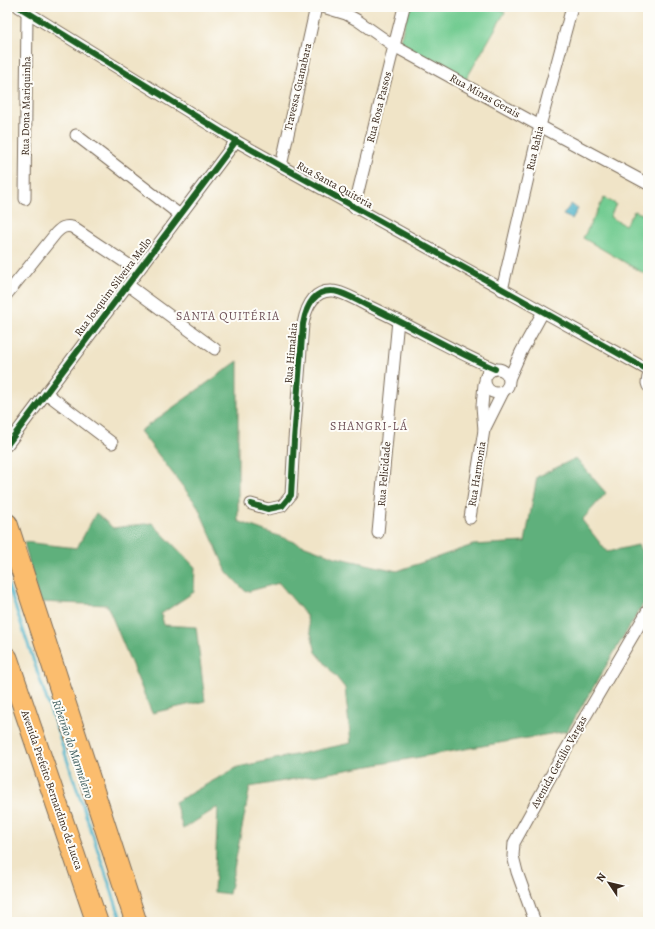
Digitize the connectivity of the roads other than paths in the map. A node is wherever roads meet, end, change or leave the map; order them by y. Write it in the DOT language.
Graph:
graph roads {
  1 [pos="316,7"];
  2 [pos="323,7"];
  3 [pos="404,7"];
  4 [pos="572,7"];
  5 [pos="23,10"];
  6 [pos="394,46"];
  7 [pos="540,126"];
  8 [pos="76,135"];
  9 [pos="236,141"];
  10 [pos="281,166"];
  11 [pos="648,184"];
  12 [pos="25,199"];
  13 [pos="354,208"];
  14 [pos="180,215"];
  15 [pos="138,271"];
  16 [pos="128,285"];
  17 [pos="502,290"];
  18 [pos="7,294"];
  19 [pos="543,312"];
  20 [pos="398,320"];
  21 [pos="215,349"];
  22 [pos="521,352"];
  23 [pos="474,360"];
  24 [pos="498,369"];
  25 [pos="648,370"];
  26 [pos="648,377"];
  27 [pos="509,379"];
  28 [pos="485,380"];
  29 [pos="648,386"];
  30 [pos="503,392"];
  31 [pos="46,394"];
  32 [pos="484,430"];
  33 [pos="112,443"];
  34 [pos="7,445"];
  35 [pos="251,504"];
  36 [pos="470,518"];
  37 [pos="7,524"];
  38 [pos="378,533"];
  39 [pos="648,610"];
  40 [pos="7,658"];
  41 [pos="97,922"];
  42 [pos="136,922"];
  43 [pos="535,922"];
  1 -- 10 [label="street, Travessa Guanabara"];
  2 -- 6 [label="street, Rua Minas Gerais"];
  3 -- 6 [label="street, Rua Rosa Passos"];
  4 -- 7 [label="street, Rua Bahia"];
  5 -- 9 [label="street, Rua Santa Quitéria"];
  5 -- 12 [label="street, Rua Dona Mariquinha"];
  6 -- 7 [label="street, Rua Minas Gerais"];
  6 -- 13 [label="street, Rua Rosa Passos"];
  7 -- 11 [label="street, Rua Minas Gerais"];
  7 -- 17 [label="street, Rua Bahia"];
  8 -- 14 [label="street"];
  9 -- 10 [label="street, Rua Santa Quitéria"];
  9 -- 14 [label="street, Rua Joaquim Silveira Mello"];
  10 -- 13 [label="street, Rua Santa Quitéria"];
  13 -- 17 [label="street, Rua Santa Quitéria"];
  14 -- 15 [label="street, Rua Joaquim Silveira Mello"];
  15 -- 16 [label="street, Rua Joaquim Silveira Mello"];
  15 -- 18 [label="street"];
  16 -- 21 [label="street"];
  16 -- 31 [label="street, Rua Joaquim Silveira Mello"];
  17 -- 19 [label="street, Rua Santa Quitéria"];
  19 -- 22 [label="street"];
  19 -- 25 [label="street, Rua Santa Quitéria"];
  20 -- 23 [label="street, Rua Himalaia"];
  20 -- 35 [label="street, Rua Himalaia"];
  20 -- 38 [label="street, Rua Felicidade"];
  22 -- 24 [label="street"];
  22 -- 27 [label="street"];
  23 -- 24 [label="street, Rua Himalaia"];
  23 -- 28 [label="street, Rua Himalaia"];
  24 -- 27 [label="street"];
  24 -- 28 [label="street"];
  26 -- 29 [label="street"];
  27 -- 30 [label="street"];
  28 -- 30 [label="street"];
  28 -- 32 [label="street, Rua Harmonia"];
  30 -- 32 [label="street, Rua Harmonia"];
  31 -- 33 [label="street"];
  31 -- 34 [label="street, Rua Joaquim Silveira Mello"];
  32 -- 36 [label="street, Rua Harmonia"];
  37 -- 42 [label="highway"];
  39 -- 43 [label="street, Avenida Getúlio Vargas"];
  40 -- 41 [label="highway, Avenida Prefeito Bernardino de Lucca"];
}
